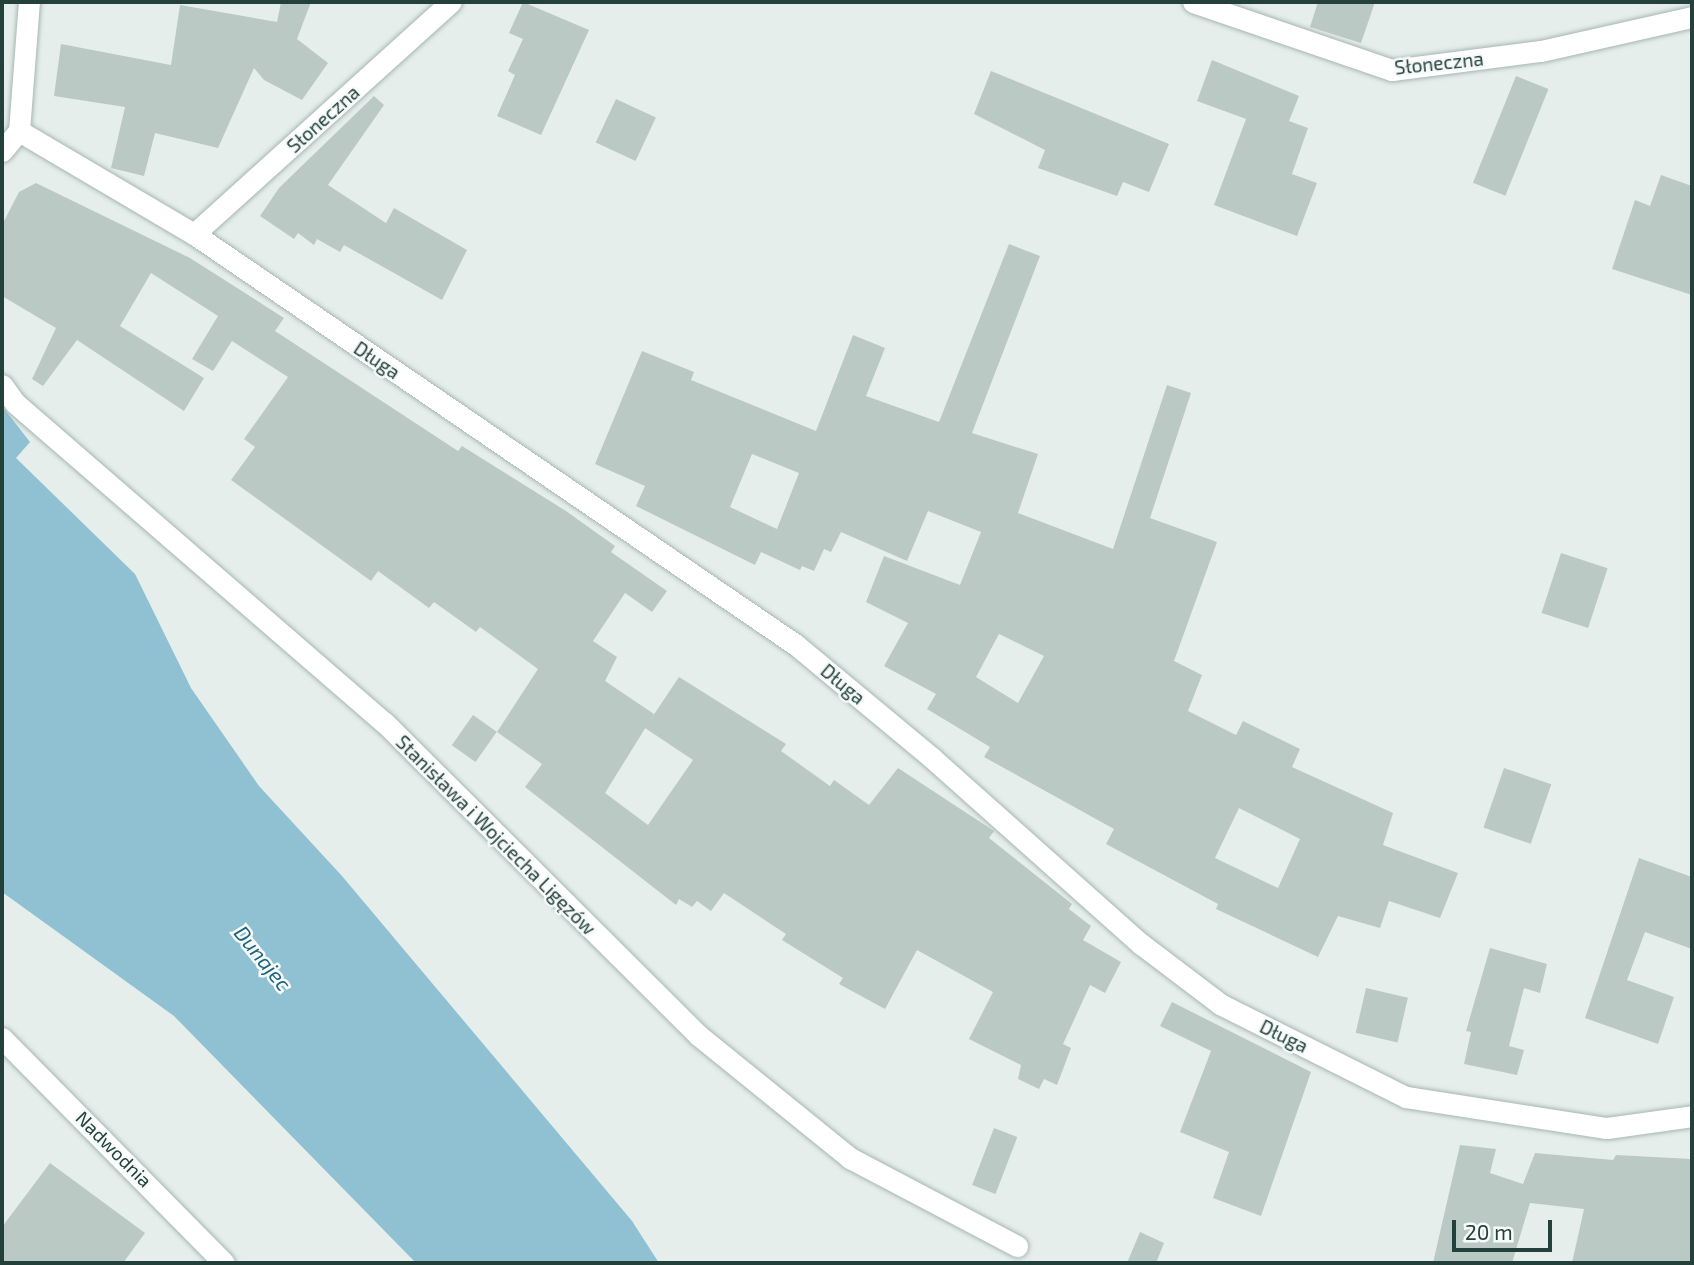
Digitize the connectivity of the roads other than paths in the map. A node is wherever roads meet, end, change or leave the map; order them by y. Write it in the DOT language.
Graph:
graph roads {
  1 [pos="29,2"];
  2 [pos="451,2"];
  3 [pos="1193,2"];
  4 [pos="1692,17"];
  5 [pos="19,131"];
  6 [pos="2,151"];
  7 [pos="194,234"];
  8 [pos="2,385"];
  9 [pos="2,1038"];
  10 [pos="1692,1116"];
  11 [pos="1017,1246"];
  12 [pos="224,1263"];
  1 -- 5 [label="street"];
  2 -- 7 [label="street, Słoneczna"];
  3 -- 4 [label="street, Słoneczna"];
  5 -- 6 [label="street"];
  5 -- 7 [label="street, Długa"];
  7 -- 10 [label="street, Długa"];
  8 -- 11 [label="street, Stanisława i Wojciecha Ligęzów"];
  9 -- 12 [label="street, Nadwodnia"];
}
